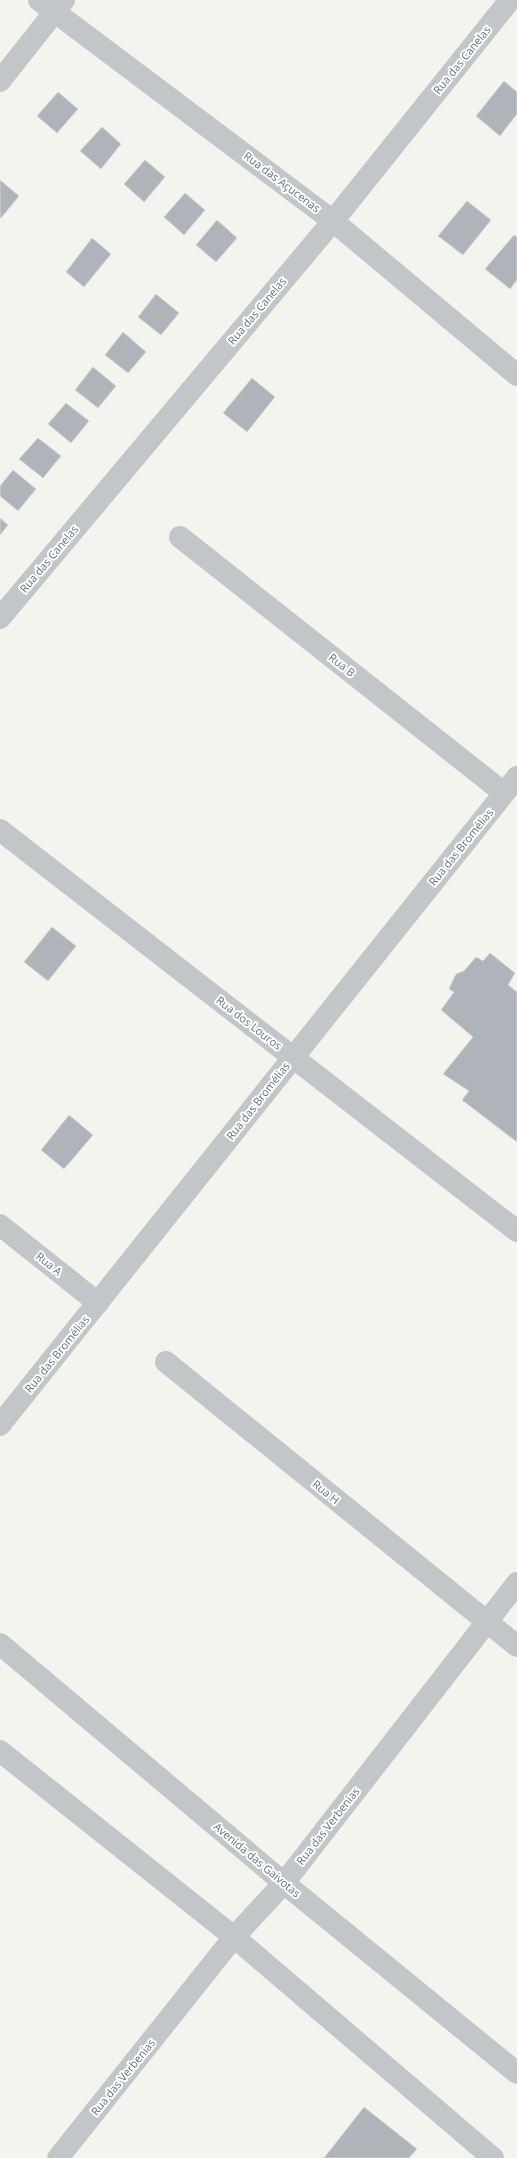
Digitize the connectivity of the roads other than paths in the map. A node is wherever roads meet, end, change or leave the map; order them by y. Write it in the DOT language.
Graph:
graph roads {
  1 [pos="510,0"];
  2 [pos="52,4"];
  3 [pos="0,81"];
  4 [pos="333,221"];
  5 [pos="517,375"];
  6 [pos="180,537"];
  7 [pos="0,618"];
  8 [pos="511,785"];
  9 [pos="0,830"];
  10 [pos="293,1058"];
  11 [pos="0,1225"];
  12 [pos="517,1231"];
  13 [pos="98,1303"];
  14 [pos="166,1362"];
  15 [pos="0,1425"];
  16 [pos="517,1583"];
  17 [pos="486,1622"];
  18 [pos="0,1644"];
  19 [pos="517,1646"];
  20 [pos="0,1751"];
  21 [pos="284,1883"];
  22 [pos="234,1937"];
  23 [pos="517,2073"];
  24 [pos="58,2158"];
  25 [pos="493,2158"];
  1 -- 4 [label="street, Rua das Canelas"];
  2 -- 3 [label="street"];
  2 -- 4 [label="street, Rua das Açucenas"];
  4 -- 5 [label="street, Rua das Açucenas"];
  4 -- 7 [label="street, Rua das Canelas"];
  6 -- 8 [label="street, Rua B"];
  8 -- 10 [label="street, Rua das Bromélias"];
  9 -- 10 [label="street, Rua dos Louros"];
  10 -- 12 [label="street, Rua dos Louros"];
  10 -- 13 [label="street, Rua das Bromélias"];
  11 -- 13 [label="street, Rua A"];
  13 -- 15 [label="street, Rua das Bromélias"];
  14 -- 17 [label="street, Rua H"];
  16 -- 17 [label="street, Rua das Verbenias"];
  17 -- 19 [label="street, Rua H"];
  17 -- 21 [label="street, Rua das Verbenias"];
  18 -- 21 [label="street, Avenida das Gaivotas"];
  20 -- 22 [label="street"];
  21 -- 22 [label="street, Rua das Verbenias"];
  21 -- 23 [label="street, Avenida das Gaivotas"];
  22 -- 24 [label="street, Rua das Verbenias"];
  22 -- 25 [label="street"];
}
